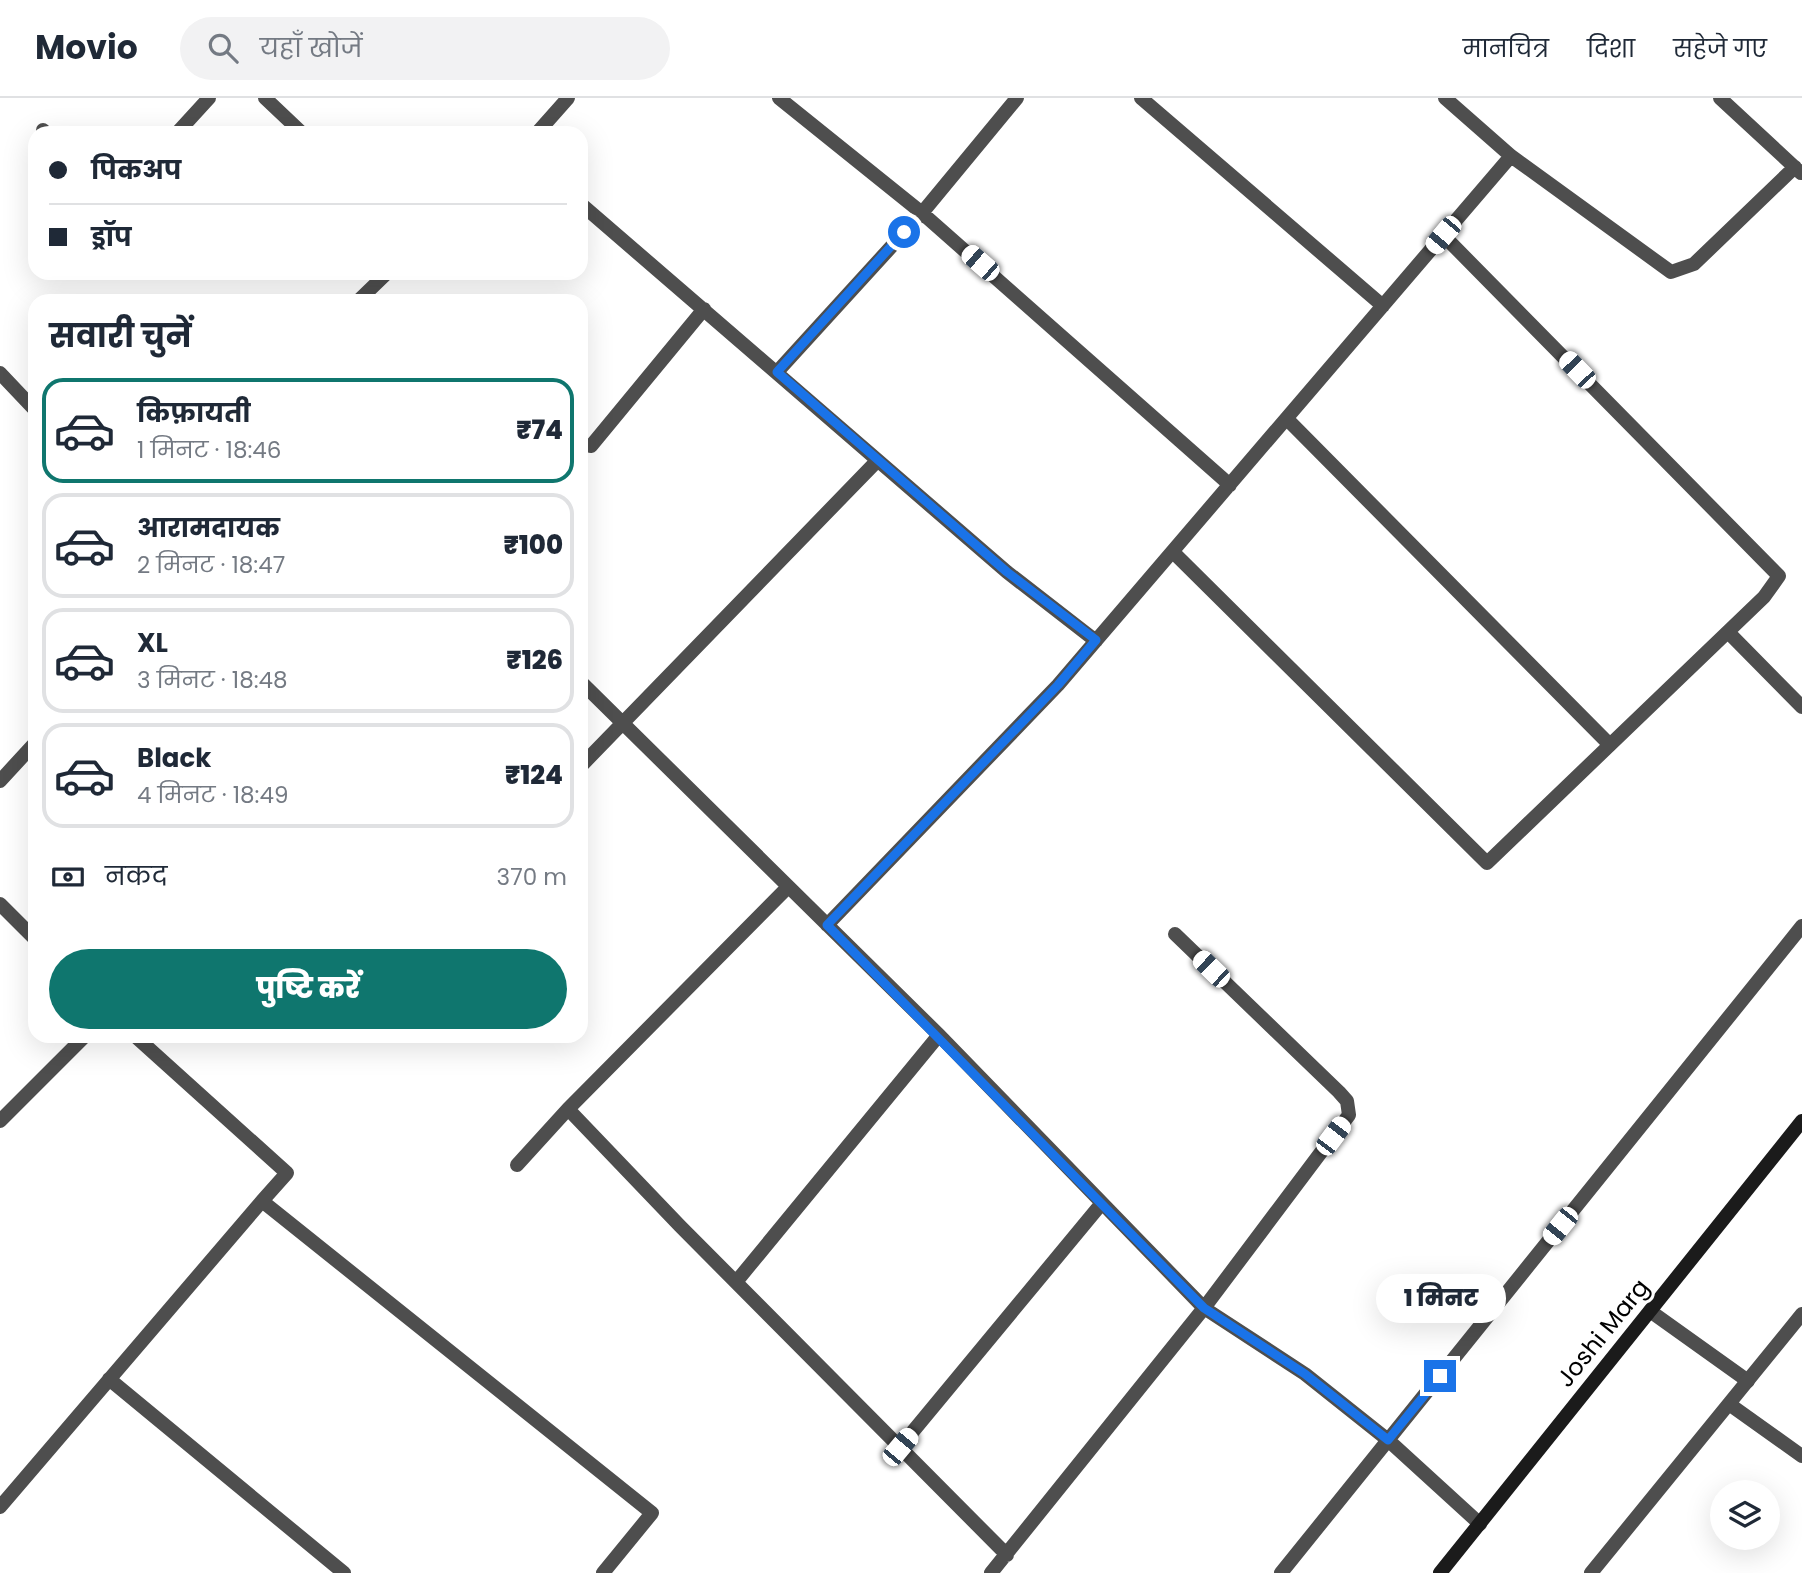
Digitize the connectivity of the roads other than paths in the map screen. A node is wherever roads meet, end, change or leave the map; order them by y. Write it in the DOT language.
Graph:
graph roads {
  1 [pos="209,98"];
  2 [pos="265,98"];
  3 [pos="568,98"];
  4 [pos="779,98"];
  5 [pos="1017,98"];
  6 [pos="1141,98"];
  7 [pos="1445,98"];
  8 [pos="1720,98"];
  9 [pos="183,126"];
  10 [pos="295,126"];
  11 [pos="543,126"];
  12 [pos="1511,156"];
  13 [pos="1798,171"];
  14 [pos="588,210"];
  15 [pos="922,213"];
  16 [pos="1443,235"];
  17 [pos="380,280"];
  18 [pos="365,294"];
  19 [pos="1383,306"];
  20 [pos="704,309"];
  21 [pos="777,372"];
  22 [pos="0,373"];
  23 [pos="28,403"];
  24 [pos="1287,419"];
  25 [pos="590,446"];
  26 [pos="877,461"];
  27 [pos="1230,485"];
  28 [pos="1173,552"];
  29 [pos="1728,632"];
  30 [pos="1096,640"];
  31 [pos="588,689"];
  32 [pos="1802,707"];
  33 [pos="624,724"];
  34 [pos="1610,745"];
  35 [pos="28,751"];
  36 [pos="588,759"];
  37 [pos="0,781"];
  38 [pos="788,887"];
  39 [pos="0,904"];
  40 [pos="827,925"];
  41 [pos="1802,926"];
  42 [pos="28,932"];
  43 [pos="1175,934"];
  44 [pos="939,1035"];
  45 [pos="78,1043"];
  46 [pos="143,1043"];
  47 [pos="568,1109"];
  48 [pos="0,1121"];
  49 [pos="1802,1121"];
  50 [pos="517,1165"];
  51 [pos="262,1201"];
  52 [pos="1102,1203"];
  53 [pos="736,1282"];
  54 [pos="1204,1308"];
  55 [pos="1650,1311"];
  56 [pos="1802,1314"];
  57 [pos="109,1379"];
  58 [pos="1748,1381"];
  59 [pos="1729,1405"];
  60 [pos="1388,1440"];
  61 [pos="900,1447"];
  62 [pos="1802,1455"];
  63 [pos="0,1507"];
  64 [pos="1480,1524"];
  65 [pos="1007,1555"];
  66 [pos="344,1573"];
  67 [pos="603,1573"];
  68 [pos="991,1573"];
  69 [pos="1281,1573"];
  70 [pos="1440,1573"];
  71 [pos="1591,1573"];
  1 -- 9 [label="street"];
  2 -- 10 [label="street"];
  3 -- 11 [label="street"];
  4 -- 15 [label="street"];
  5 -- 15 [label="street"];
  6 -- 19 [label="street"];
  7 -- 12 [label="street"];
  8 -- 13 [label="street"];
  12 -- 13 [label="street"];
  12 -- 16 [label="street"];
  14 -- 20 [label="street"];
  15 -- 21 [label="street"];
  15 -- 27 [label="street"];
  16 -- 19 [label="street"];
  16 -- 29 [label="street"];
  17 -- 18 [label="street"];
  19 -- 24 [label="street"];
  20 -- 21 [label="street"];
  20 -- 25 [label="street"];
  21 -- 26 [label="street"];
  22 -- 23 [label="street"];
  24 -- 27 [label="street"];
  24 -- 34 [label="street"];
  26 -- 30 [label="street"];
  26 -- 33 [label="street"];
  27 -- 28 [label="street"];
  28 -- 30 [label="street"];
  28 -- 34 [label="street"];
  29 -- 32 [label="street"];
  29 -- 34 [label="street"];
  30 -- 40 [label="street"];
  31 -- 33 [label="street"];
  33 -- 36 [label="street"];
  33 -- 38 [label="street"];
  35 -- 37 [label="street"];
  38 -- 40 [label="street"];
  38 -- 47 [label="street"];
  39 -- 42 [label="street"];
  40 -- 44 [label="street"];
  41 -- 60 [label="street"];
  43 -- 54 [label="street"];
  44 -- 52 [label="street"];
  44 -- 53 [label="street"];
  45 -- 48 [label="street"];
  46 -- 51 [label="street"];
  47 -- 50 [label="street"];
  47 -- 53 [label="street"];
  49 -- 55 [label="street, Joshi Marg"];
  51 -- 57 [label="street"];
  51 -- 67 [label="street"];
  52 -- 54 [label="street"];
  52 -- 61 [label="street"];
  53 -- 61 [label="street"];
  54 -- 60 [label="street"];
  54 -- 65 [label="street"];
  55 -- 58 [label="street"];
  55 -- 64 [label="street, Joshi Marg"];
  56 -- 58 [label="street"];
  57 -- 63 [label="street"];
  57 -- 66 [label="street"];
  58 -- 59 [label="street"];
  59 -- 62 [label="street"];
  59 -- 71 [label="street"];
  60 -- 64 [label="street"];
  60 -- 69 [label="street"];
  61 -- 65 [label="street"];
  64 -- 70 [label="street, Joshi Marg"];
  65 -- 68 [label="street"];
}
